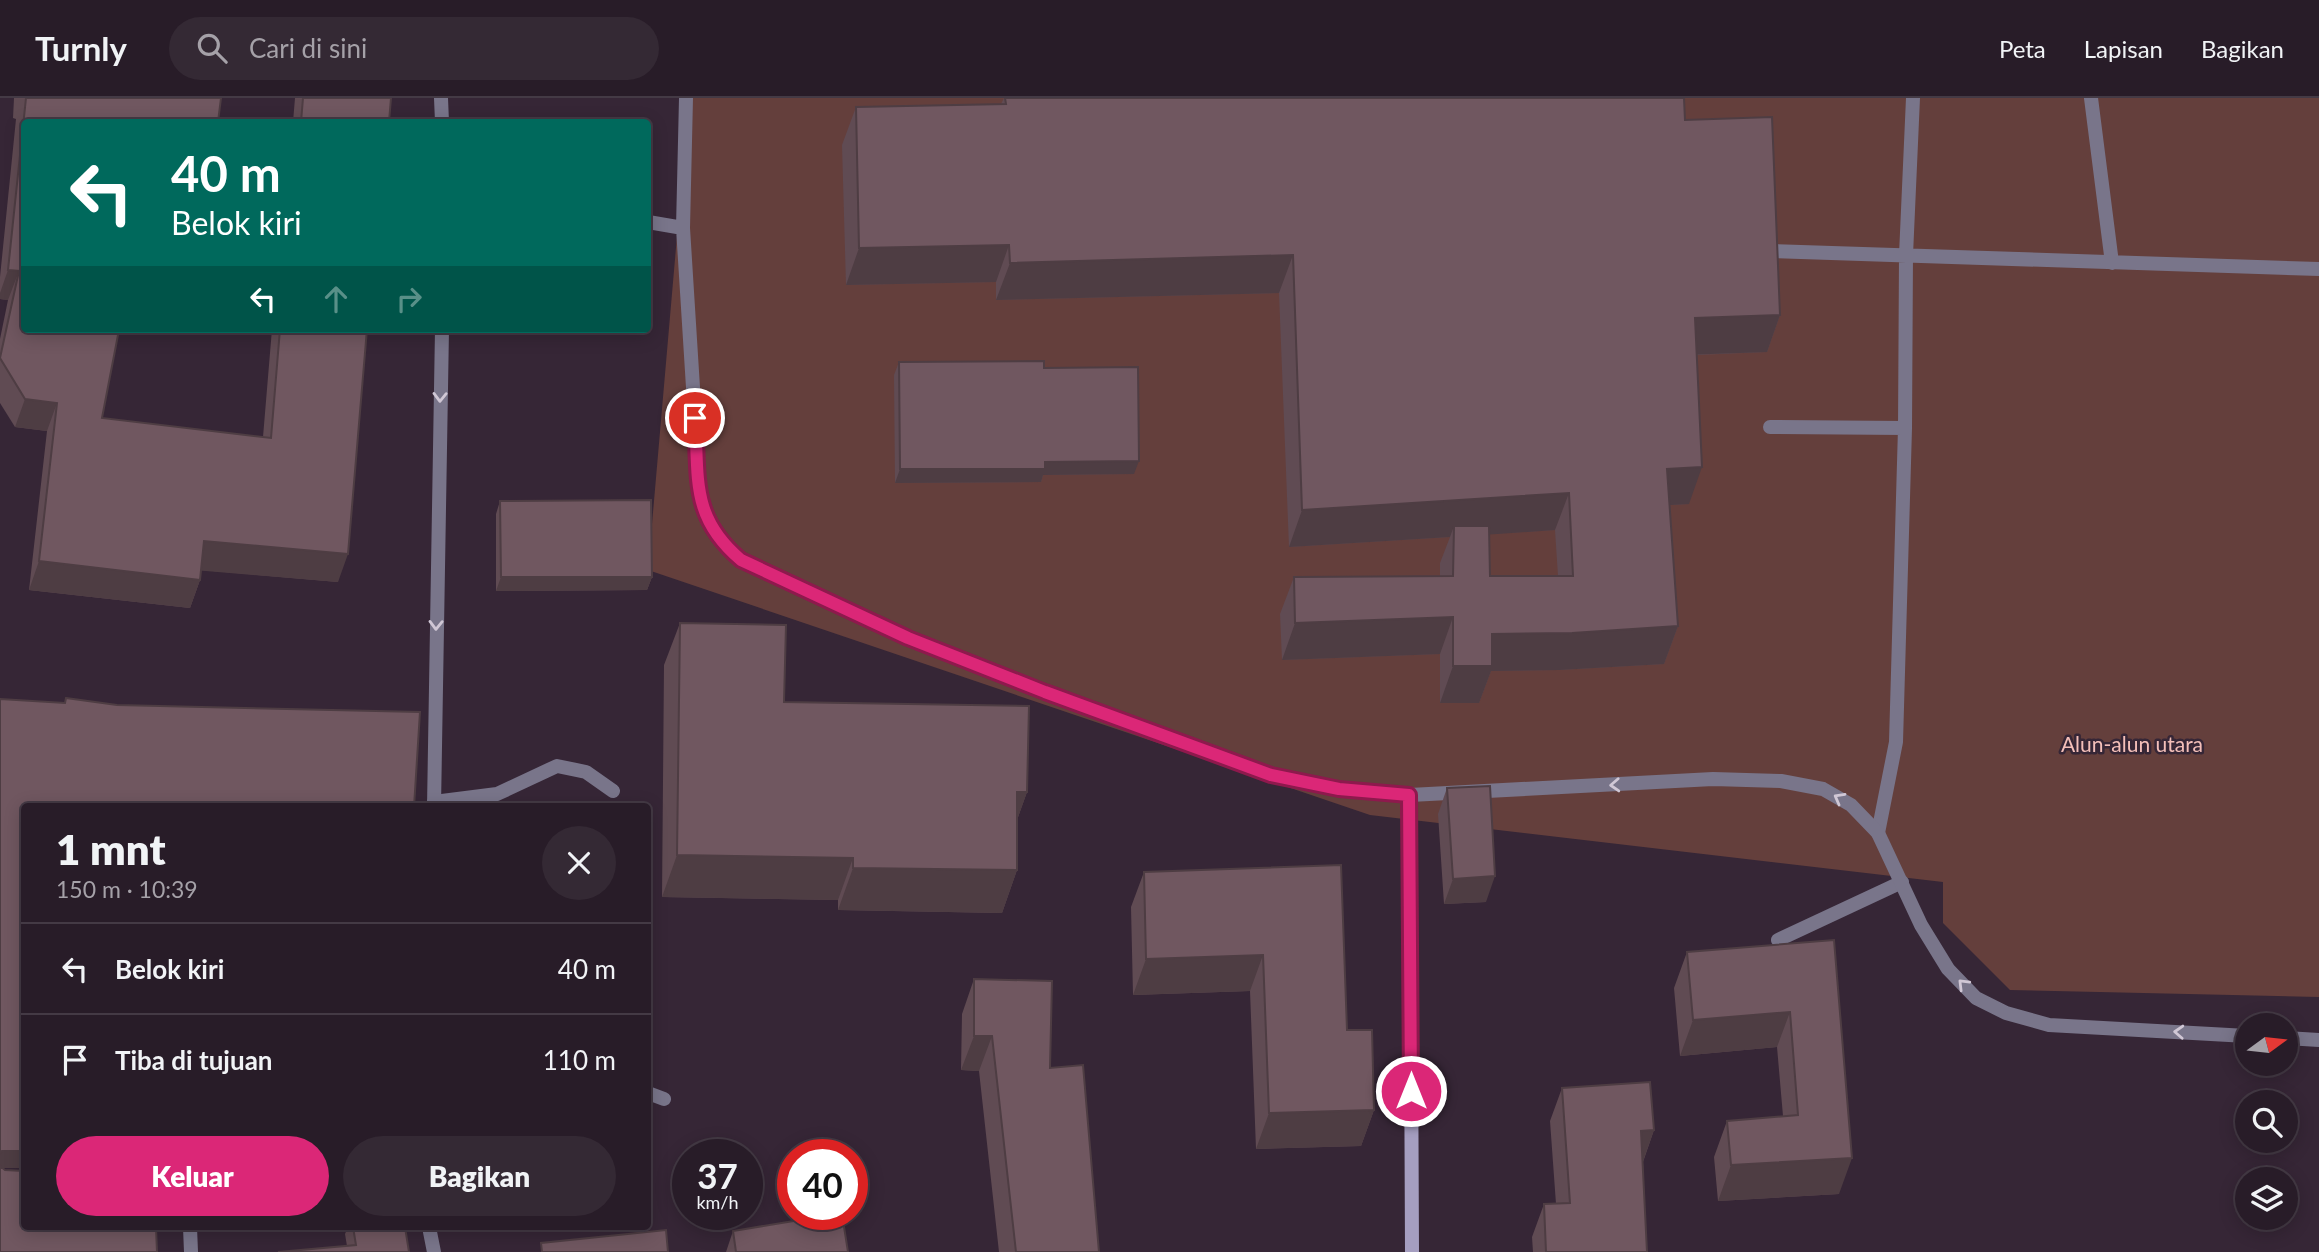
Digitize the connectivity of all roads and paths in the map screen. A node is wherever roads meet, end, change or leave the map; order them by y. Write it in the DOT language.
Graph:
graph roads {
  1 [pos="441,98"];
  2 [pos="686,98"];
  3 [pos="1913,98"];
  4 [pos="2091,98"];
  5 [pos="442,119"];
  6 [pos="651,223"];
  7 [pos="683,228"];
  8 [pos="1772,251"];
  9 [pos="1906,255"];
  10 [pos="2112,263"];
  11 [pos="2319,270"];
  12 [pos="442,333"];
  13 [pos="1770,427"];
  14 [pos="1905,428"];
  15 [pos="613,792"];
  16 [pos="1409,795"];
  17 [pos="434,803"];
  18 [pos="440,803"];
  19 [pos="1878,832"];
  20 [pos="1902,882"];
  21 [pos="1778,940"];
  22 [pos="2235,1035"];
  23 [pos="2298,1039"];
  24 [pos="2319,1040"];
  25 [pos="651,1094"];
  26 [pos="664,1098"];
  27 [pos="190,1230"];
  28 [pos="430,1230"];
  29 [pos="191,1252"];
  30 [pos="434,1252"];
  31 [pos="1412,1252"];
  1 -- 5 [label="street"];
  2 -- 7 [label="street"];
  3 -- 9 [label="street"];
  4 -- 10 [label="street"];
  6 -- 7 [label="street"];
  7 -- 16 [label="street"];
  8 -- 9 [label="street"];
  9 -- 10 [label="street"];
  9 -- 14 [label="street"];
  10 -- 11 [label="street"];
  12 -- 17 [label="street, one-way"];
  13 -- 14 [label="street"];
  14 -- 19 [label="street"];
  15 -- 18 [label="street"];
  19 -- 16 [label="street, one-way"];
  16 -- 31 [label="street"];
  19 -- 20 [label="street"];
  20 -- 21 [label="street"];
  22 -- 20 [label="street, one-way"];
  23 -- 24 [label="street"];
  25 -- 26 [label="street"];
  27 -- 29 [label="street"];
  28 -- 30 [label="street"];
}
